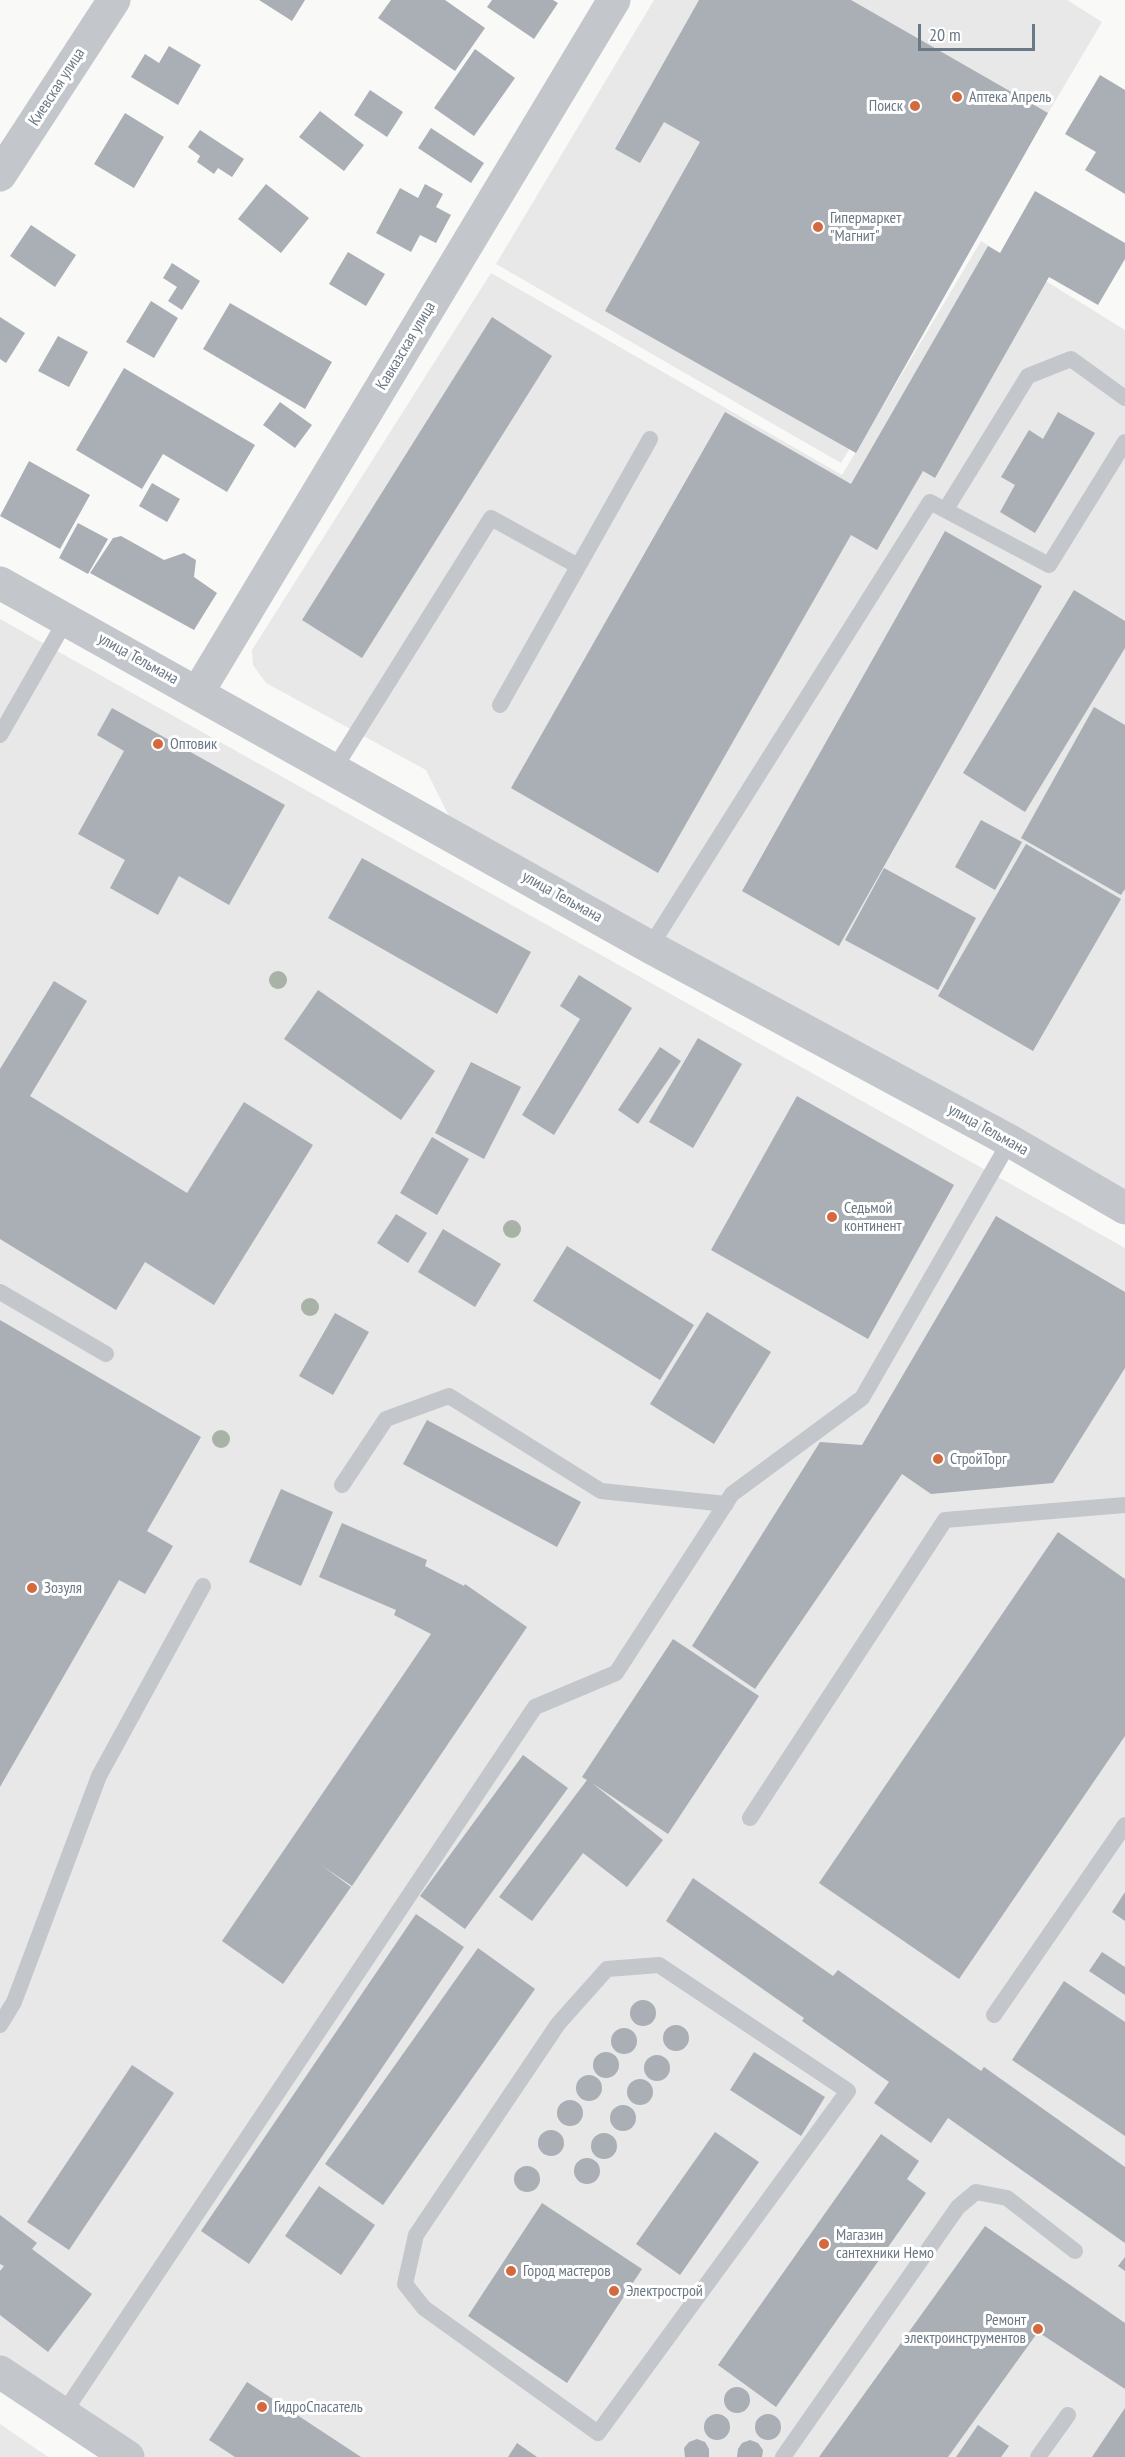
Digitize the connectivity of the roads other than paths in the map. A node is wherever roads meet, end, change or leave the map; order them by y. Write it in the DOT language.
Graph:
graph roads {
  1 [pos="114,0"];
  2 [pos="614,0"];
  3 [pos="0,175"];
  4 [pos="1125,398"];
  5 [pos="650,439"];
  6 [pos="1125,442"];
  7 [pos="946,509"];
  8 [pos="578,566"];
  9 [pos="0,583"];
  10 [pos="66,620"];
  11 [pos="198,692"];
  12 [pos="500,705"];
  13 [pos="0,735"];
  14 [pos="334,769"];
  15 [pos="650,947"];
  16 [pos="1010,1141"];
  17 [pos="1125,1208"];
  18 [pos="0,1292"];
  19 [pos="106,1354"];
  20 [pos="342,1485"];
  21 [pos="726,1504"];
  22 [pos="1125,1505"];
  23 [pos="203,1586"];
  24 [pos="750,1818"];
  25 [pos="1125,1825"];
  26 [pos="994,2015"];
  27 [pos="0,2025"];
  28 [pos="1075,2251"];
  29 [pos="0,2372"];
  30 [pos="63,2414"];
  31 [pos="1068,2415"];
  32 [pos="598,2433"];
  33 [pos="128,2457"];
  34 [pos="783,2457"];
  35 [pos="1038,2457"];
  1 -- 3 [label="street, Киевская улица"];
  2 -- 11 [label="street, Кавказская улица"];
  4 -- 7 [label="lane"];
  5 -- 8 [label="lane"];
  6 -- 7 [label="lane"];
  7 -- 15 [label="lane"];
  8 -- 12 [label="lane"];
  8 -- 14 [label="lane"];
  9 -- 10 [label="street, улица Тельмана"];
  10 -- 11 [label="street, улица Тельмана"];
  10 -- 13 [label="lane"];
  11 -- 14 [label="street, улица Тельмана"];
  14 -- 15 [label="street, улица Тельмана"];
  15 -- 16 [label="street, улица Тельмана"];
  16 -- 17 [label="street, улица Тельмана"];
  16 -- 21 [label="lane"];
  18 -- 19 [label="lane"];
  20 -- 21 [label="lane"];
  21 -- 30 [label="lane"];
  22 -- 24 [label="lane"];
  23 -- 27 [label="lane"];
  25 -- 26 [label="lane"];
  28 -- 34 [label="lane"];
  29 -- 30 [label="street"];
  30 -- 33 [label="street"];
  31 -- 35 [label="lane"];
  32 -- 32 [label="lane"];
}
